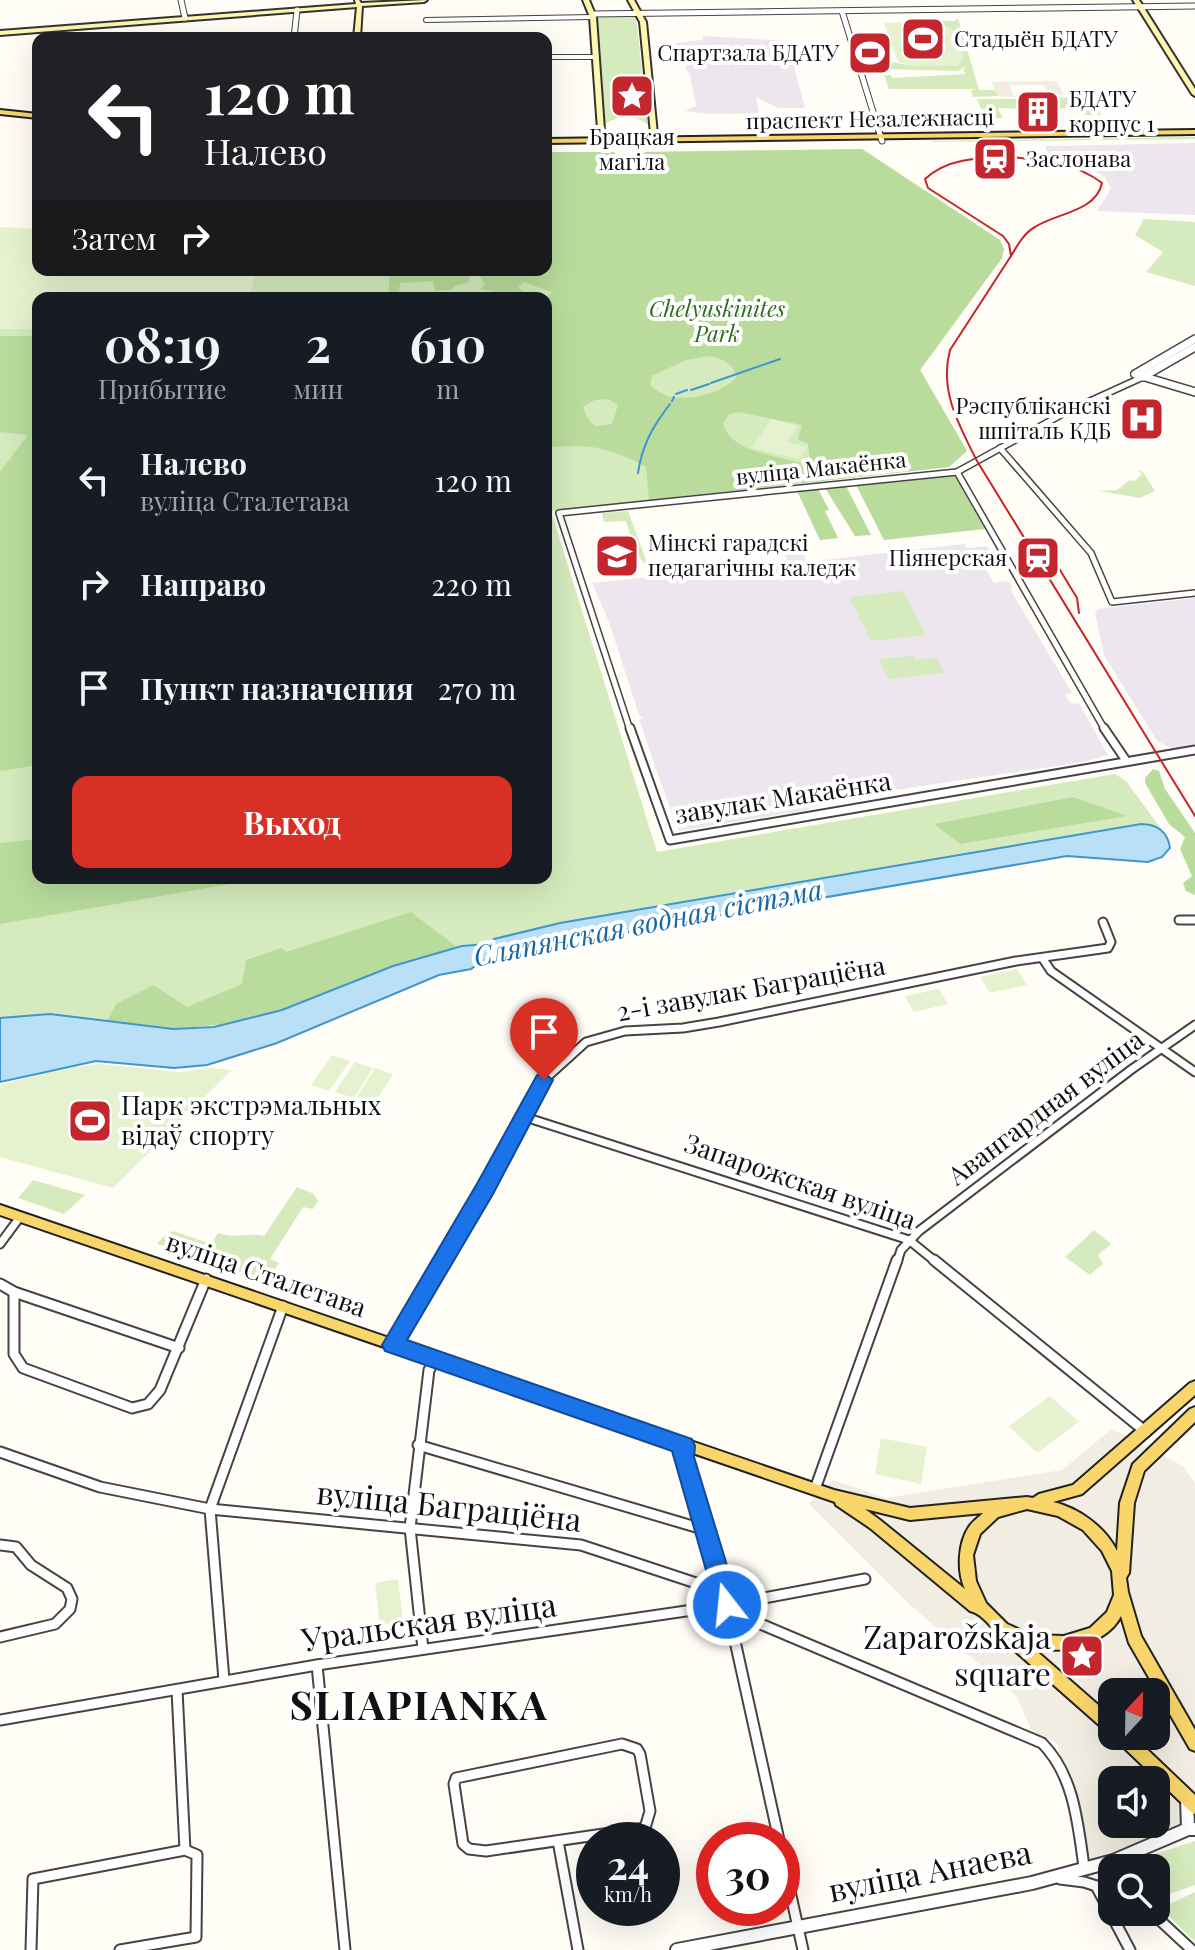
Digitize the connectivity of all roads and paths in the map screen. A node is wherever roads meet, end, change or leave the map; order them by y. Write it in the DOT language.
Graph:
graph roads {
  1 [pos="181,0"];
  2 [pos="424,0"];
  3 [pos="586,0"];
  4 [pos="631,0"];
  5 [pos="1014,0"];
  6 [pos="1136,0"];
  7 [pos="358,3"];
  8 [pos="1195,6"];
  9 [pos="1141,7"];
  10 [pos="1015,9"];
  11 [pos="297,10"];
  12 [pos="842,11"];
  13 [pos="639,13"];
  14 [pos="593,16"];
  15 [pos="185,18"];
  16 [pos="426,20"];
  17 [pos="295,32"];
  18 [pos="357,32"];
  19 [pos="0,33"];
  20 [pos="552,57"];
  21 [pos="595,57"];
  22 [pos="1195,94"];
  23 [pos="0,110"];
  24 [pos="32,113"];
  25 [pos="1195,134"];
  26 [pos="882,139"];
  27 [pos="602,142"];
  28 [pos="655,142"];
  29 [pos="552,143"];
  30 [pos="1195,339"];
  31 [pos="1195,347"];
  32 [pos="1139,375"];
  33 [pos="1195,391"];
  34 [pos="1000,448"];
  35 [pos="957,472"];
  36 [pos="559,513"];
  37 [pos="1195,593"];
  38 [pos="1195,750"];
  39 [pos="1125,759"];
  40 [pos="1179,920"];
  41 [pos="1195,920"];
  42 [pos="1103,922"];
  43 [pos="1043,959"];
  44 [pos="1195,1025"];
  45 [pos="1161,1048"];
  46 [pos="1195,1072"];
  47 [pos="525,1117"];
  48 [pos="0,1210"];
  49 [pos="20,1217"];
  50 [pos="909,1240"];
  51 [pos="0,1244"];
  52 [pos="206,1279"];
  53 [pos="0,1284"];
  54 [pos="14,1292"];
  55 [pos="283,1306"];
  56 [pos="393,1345"];
  57 [pos="179,1348"];
  58 [pos="435,1360"];
  59 [pos="1195,1387"];
  60 [pos="1195,1413"];
  61 [pos="1146,1432"];
  62 [pos="418,1445"];
  63 [pos="684,1446"];
  64 [pos="0,1452"];
  65 [pos="815,1489"];
  66 [pos="834,1496"];
  67 [pos="1022,1503"];
  68 [pos="210,1509"];
  69 [pos="410,1528"];
  70 [pos="706,1530"];
  71 [pos="0,1545"];
  72 [pos="865,1579"];
  73 [pos="1121,1585"];
  74 [pos="727,1605"];
  75 [pos="985,1615"];
  76 [pos="998,1627"];
  77 [pos="0,1637"];
  78 [pos="423,1649"];
  79 [pos="317,1665"];
  80 [pos="224,1680"];
  81 [pos="177,1690"];
  82 [pos="1098,1715"];
  83 [pos="0,1720"];
  84 [pos="1195,1744"];
  85 [pos="1137,1750"];
  86 [pos="1191,1802"];
  87 [pos="775,1822"];
  88 [pos="1192,1829"];
  89 [pos="558,1841"];
  90 [pos="185,1850"];
  91 [pos="1084,1867"];
  92 [pos="1054,1878"];
  93 [pos="1096,1886"];
  94 [pos="800,1925"];
  95 [pos="793,1926"];
  96 [pos="798,1926"];
  97 [pos="1169,1926"];
  98 [pos="31,1950"];
  99 [pos="120,1950"];
  100 [pos="345,1950"];
  101 [pos="578,1950"];
  102 [pos="679,1950"];
  103 [pos="803,1950"];
  104 [pos="1130,1950"];
  105 [pos="1192,1950"];
  1 -- 15 [label="street"];
  2 -- 7 [label="main road"];
  3 -- 14 [label="main road"];
  4 -- 13 [label="main road"];
  5 -- 10 [label="street"];
  6 -- 9 [label="main road"];
  7 -- 11 [label="main road"];
  7 -- 18 [label="main road"];
  8 -- 9 [label="street"];
  9 -- 10 [label="street"];
  9 -- 22 [label="main road"];
  10 -- 12 [label="street"];
  11 -- 15 [label="main road"];
  11 -- 17 [label="street"];
  12 -- 13 [label="street"];
  12 -- 26 [label="street"];
  13 -- 14 [label="street"];
  13 -- 28 [label="main road"];
  14 -- 16 [label="street"];
  14 -- 21 [label="main road"];
  15 -- 19 [label="main road"];
  20 -- 21 [label="street"];
  21 -- 27 [label="main road"];
  23 -- 24 [label="main road"];
  25 -- 26 [label="main road, праспект Незалежнасці"];
  26 -- 28 [label="main road, праспект Незалежнасці"];
  27 -- 28 [label="main road, праспект Незалежнасці"];
  27 -- 29 [label="main road, праспект Незалежнасці"];
  30 -- 32 [label="street, вуліца Макаёнка"];
  31 -- 32 [label="street, вуліца Макаёнка"];
  32 -- 33 [label="street"];
  32 -- 34 [label="street, вуліца Макаёнка"];
  34 -- 35 [label="street, вуліца Макаёнка"];
  34 -- 37 [label="street"];
  35 -- 36 [label="street, вуліца Макаёнка"];
  35 -- 39 [label="street"];
  36 -- 39 [label="street, завулак Макаёнка"];
  38 -- 39 [label="street, завулак Макаёнка"];
  40 -- 41 [label="street"];
  42 -- 43 [label="street, 2-і завулак Баграціёна"];
  43 -- 45 [label="street"];
  43 -- 47 [label="street, 2-і завулак Баграціёна"];
  44 -- 45 [label="street, Авангардная вуліца"];
  45 -- 46 [label="street"];
  45 -- 50 [label="street, Авангардная вуліца"];
  47 -- 50 [label="street, Запарожская вуліца"];
  47 -- 56 [label="street, 2-і завулак Баграціёна"];
  48 -- 49 [label="main road, вуліца Сталетава"];
  49 -- 51 [label="street"];
  49 -- 52 [label="main road, вуліца Сталетава"];
  50 -- 61 [label="street, Запарожская вуліца"];
  50 -- 65 [label="street, Авангардная вуліца"];
  52 -- 55 [label="main road, вуліца Сталетава"];
  52 -- 57 [label="street"];
  53 -- 54 [label="street"];
  54 -- 57 [label="street"];
  54 -- 57 [label="street"];
  55 -- 56 [label="main road, вуліца Сталетава"];
  55 -- 68 [label="street"];
  56 -- 58 [label="main road, вуліца Сталетава"];
  58 -- 62 [label="street"];
  58 -- 63 [label="main road, вуліца Сталетава"];
  59 -- 61 [label="main road"];
  60 -- 73 [label="main road"];
  61 -- 67 [label="main road"];
  62 -- 69 [label="street"];
  62 -- 70 [label="street"];
  63 -- 65 [label="main road, вуліца Сталетава"];
  63 -- 70 [label="street"];
  64 -- 68 [label="street, вуліца Баграціёна"];
  65 -- 66 [label="main road, вуліца Сталетава"];
  66 -- 67 [label="main road"];
  66 -- 75 [label="main road"];
  67 -- 73 [label="main road"];
  67 -- 75 [label="main road"];
  68 -- 69 [label="street, вуліца Баграціёна"];
  68 -- 80 [label="street"];
  69 -- 74 [label="street, вуліца Баграціёна"];
  69 -- 78 [label="street"];
  70 -- 74 [label="street"];
  71 -- 77 [label="street"];
  72 -- 74 [label="street, Уральская вуліца"];
  73 -- 76 [label="main road"];
  73 -- 84 [label="main road"];
  74 -- 78 [label="street, Уральская вуліца"];
  74 -- 87 [label="street"];
  74 -- 91 [label="street, вуліца Баграціёна"];
  75 -- 76 [label="main road"];
  76 -- 82 [label="main road"];
  78 -- 79 [label="street, Уральская вуліца"];
  79 -- 80 [label="street, Уральская вуліца"];
  79 -- 100 [label="street"];
  80 -- 81 [label="street, Уральская вуліца"];
  81 -- 83 [label="street, Уральская вуліца"];
  81 -- 90 [label="street"];
  85 -- 86 [label="main road"];
  86 -- 88 [label="street, вуліца Анаева"];
  88 -- 91 [label="street, вуліца Анаева"];
  89 -- 89 [label="street"];
  89 -- 101 [label="street"];
  90 -- 98 [label="street"];
  90 -- 99 [label="street"];
  91 -- 92 [label="street, вуліца Анаева"];
  92 -- 93 [label="street"];
  92 -- 94 [label="street, вуліца Анаева"];
  93 -- 104 [label="street"];
  95 -- 102 [label="street, вуліца Анаева"];
  96 -- 103 [label="street"];
  97 -- 105 [label="street"];
}
